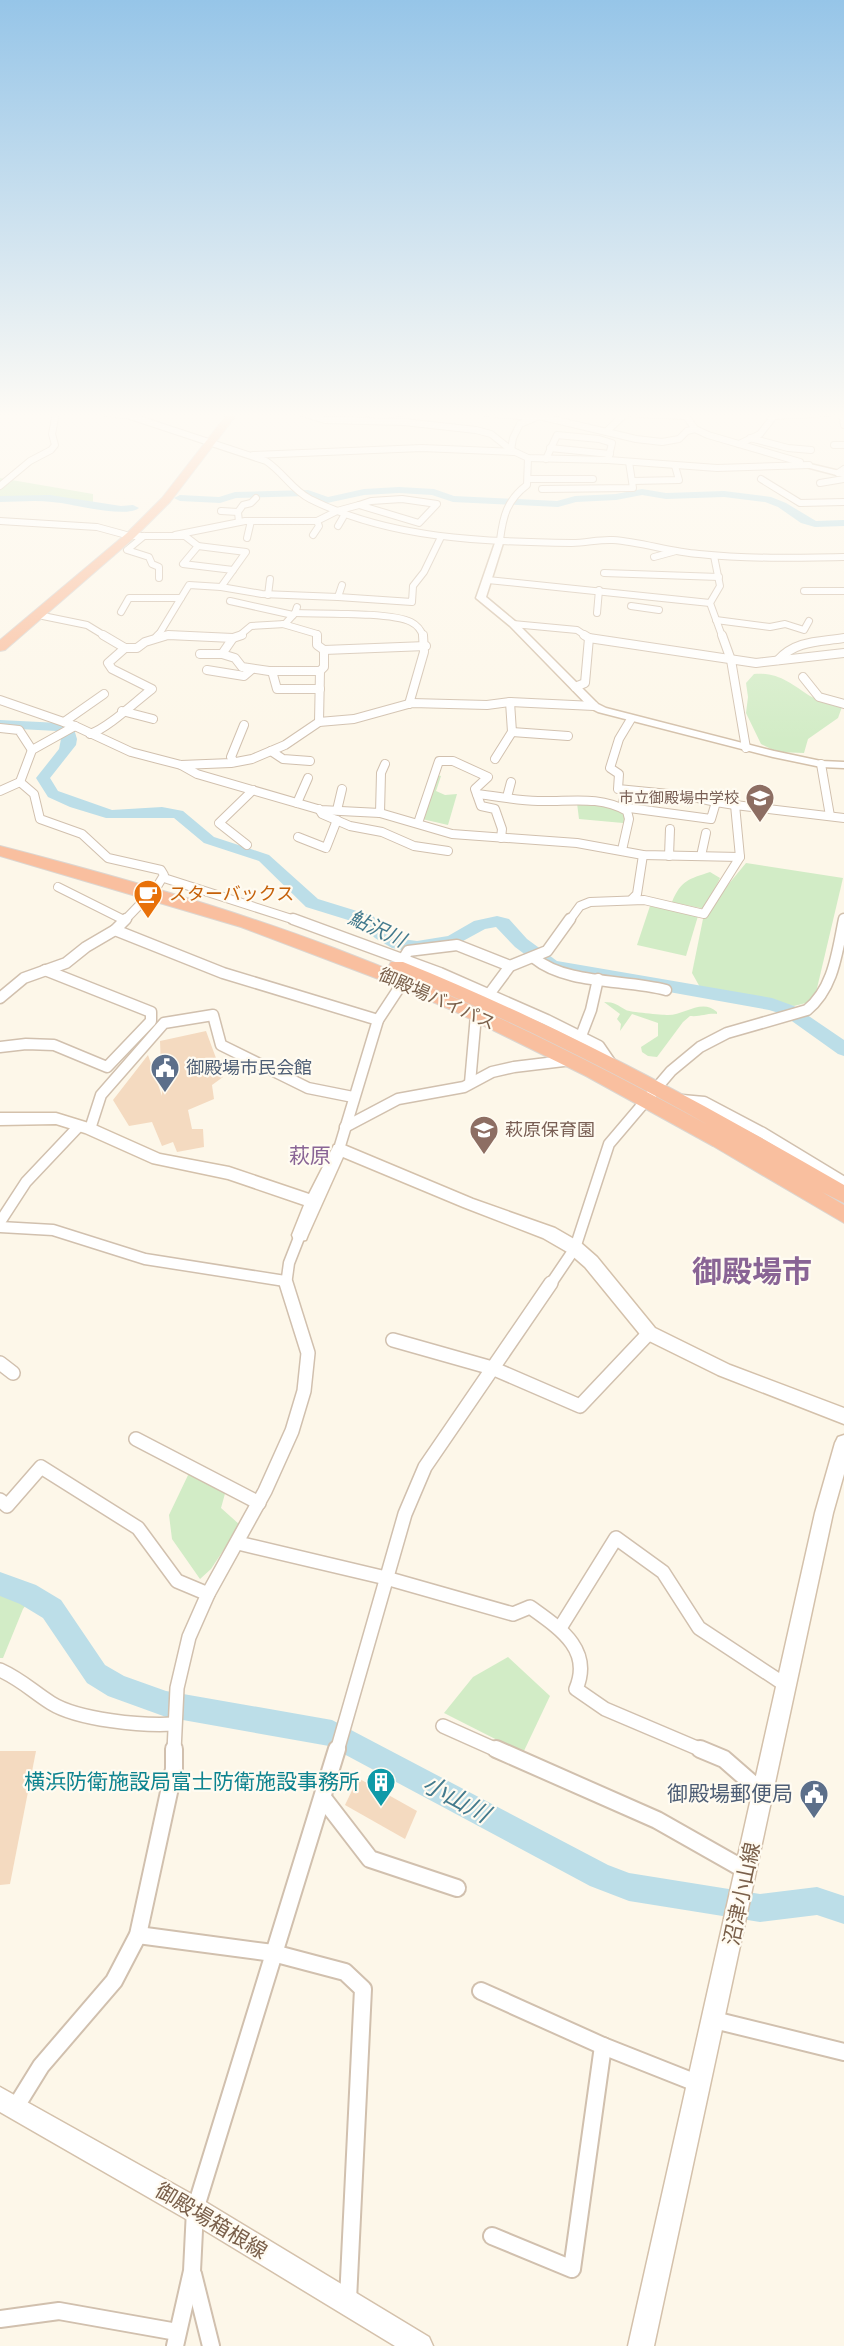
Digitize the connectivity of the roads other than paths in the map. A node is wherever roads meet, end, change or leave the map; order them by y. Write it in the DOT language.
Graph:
graph roads {
  1 [pos="34,522"];
  2 [pos="137,522"];
  3 [pos="236,522"];
  4 [pos="251,522"];
  5 [pos="318,522"];
  6 [pos="340,522"];
  7 [pos="374,522"];
  8 [pos="504,522"];
  9 [pos="338,526"];
  10 [pos="126,535"];
  11 [pos="175,535"];
  12 [pos="313,535"];
  13 [pos="144,536"];
  14 [pos="441,537"];
  15 [pos="247,538"];
  16 [pos="667,539"];
  17 [pos="500,540"];
  18 [pos="198,546"];
  19 [pos="666,549"];
  20 [pos="676,551"];
  21 [pos="714,556"];
  22 [pos="654,557"];
  23 [pos="844,557"];
  24 [pos="233,570"];
  25 [pos="604,573"];
  26 [pos="719,577"];
  27 [pos="159,578"];
  28 [pos="270,579"];
  29 [pos="488,580"];
  30 [pos="342,585"];
  31 [pos="221,587"];
  32 [pos="240,590"];
  33 [pos="599,590"];
  34 [pos="804,591"];
  35 [pos="844,591"];
  36 [pos="632,592"];
  37 [pos="265,594"];
  38 [pos="300,597"];
  39 [pos="338,597"];
  40 [pos="182,598"];
  41 [pos="710,603"];
  42 [pos="631,606"];
  43 [pos="260,608"];
  44 [pos="659,610"];
  45 [pos="121,612"];
  46 [pos="597,613"];
  47 [pos="294,614"];
  48 [pos="38,615"];
  49 [pos="631,616"];
  50 [pos="716,620"];
  51 [pos="809,621"];
  52 [pos="22,624"];
  53 [pos="283,624"];
  54 [pos="513,624"];
  55 [pos="0,633"];
  56 [pos="0,637"];
  57 [pos="157,637"];
  58 [pos="196,637"];
  59 [pos="233,638"];
  60 [pos="589,638"];
  61 [pos="844,638"];
  62 [pos="190,644"];
  63 [pos="0,646"];
  64 [pos="426,646"];
  65 [pos="125,648"];
  66 [pos="324,650"];
  67 [pos="0,653"];
  68 [pos="844,653"];
  69 [pos="200,654"];
  70 [pos="222,654"];
  71 [pos="731,660"];
  72 [pos="778,660"];
  73 [pos="207,670"];
  74 [pos="251,670"];
  75 [pos="320,670"];
  76 [pos="272,671"];
  77 [pos="803,677"];
  78 [pos="575,687"];
  79 [pos="320,689"];
  80 [pos="104,694"];
  81 [pos="0,700"];
  82 [pos="510,702"];
  83 [pos="409,704"];
  84 [pos="844,704"];
  85 [pos="594,706"];
  86 [pos="122,711"];
  87 [pos="631,718"];
  88 [pos="153,719"];
  89 [pos="64,722"];
  90 [pos="319,722"];
  91 [pos="244,725"];
  92 [pos="73,727"];
  93 [pos="0,728"];
  94 [pos="512,732"];
  95 [pos="90,734"];
  96 [pos="568,736"];
  97 [pos="746,748"];
  98 [pos="32,750"];
  99 [pos="271,751"];
  100 [pos="495,759"];
  101 [pos="310,761"];
  102 [pos="234,762"];
  103 [pos="385,764"];
  104 [pos="821,764"];
  105 [pos="181,765"];
  106 [pos="844,765"];
  107 [pos="308,778"];
  108 [pos="20,782"];
  109 [pos="511,782"];
  110 [pos="342,789"];
  111 [pos="254,790"];
  112 [pos="626,790"];
  113 [pos="0,791"];
  114 [pos="477,794"];
  115 [pos="679,795"];
  116 [pos="507,797"];
  117 [pos="698,798"];
  118 [pos="716,802"];
  119 [pos="297,803"];
  120 [pos="735,805"];
  121 [pos="622,807"];
  122 [pos="319,809"];
  123 [pos="337,810"];
  124 [pos="380,813"];
  125 [pos="830,816"];
  126 [pos="844,818"];
  127 [pos="337,820"];
  128 [pos="418,823"];
  129 [pos="670,829"];
  130 [pos="706,833"];
  131 [pos="298,837"];
  132 [pos="501,838"];
  133 [pos="0,840"];
  134 [pos="247,845"];
  135 [pos="0,850"];
  136 [pos="622,850"];
  137 [pos="448,851"];
  138 [pos="643,855"];
  139 [pos="669,856"];
  140 [pos="701,856"];
  141 [pos="740,857"];
  142 [pos="157,886"];
  143 [pos="58,887"];
  144 [pos="632,899"];
  145 [pos="844,919"];
  146 [pos="124,920"];
  147 [pos="115,930"];
  148 [pos="534,958"];
  149 [pos="510,966"];
  150 [pos="402,969"];
  151 [pos="45,970"];
  152 [pos="598,979"];
  153 [pos="666,990"];
  154 [pos="490,993"];
  155 [pos="0,998"];
  156 [pos="476,1015"];
  157 [pos="378,1020"];
  158 [pos="581,1036"];
  159 [pos="0,1047"];
  160 [pos="572,1060"];
  161 [pos="612,1065"];
  162 [pos="470,1083"];
  163 [pos="651,1093"];
  164 [pos="353,1097"];
  165 [pos="679,1100"];
  166 [pos="0,1119"];
  167 [pos="84,1127"];
  168 [pos="345,1127"];
  169 [pos="339,1149"];
  170 [pos="844,1182"];
  171 [pos="844,1195"];
  172 [pos="313,1202"];
  173 [pos="844,1215"];
  174 [pos="0,1222"];
  175 [pos="0,1227"];
  176 [pos="300,1235"];
  177 [pos="575,1248"];
  178 [pos="285,1281"];
  179 [pos="649,1333"];
  180 [pos="393,1340"];
  181 [pos="0,1363"];
  182 [pos="492,1368"];
  183 [pos="13,1373"];
  184 [pos="844,1416"];
  185 [pos="136,1439"];
  186 [pos="844,1443"];
  187 [pos="0,1500"];
  188 [pos="259,1503"];
  189 [pos="238,1542"];
  190 [pos="386,1578"];
  191 [pos="208,1594"];
  192 [pos="560,1628"];
  193 [pos="0,1670"];
  194 [pos="786,1686"];
  195 [pos="174,1721"];
  196 [pos="443,1726"];
  197 [pos="763,1793"];
  198 [pos="323,1798"];
  199 [pos="745,1879"];
  200 [pos="457,1888"];
  201 [pos="138,1935"];
  202 [pos="273,1953"];
  203 [pos="480,1991"];
  204 [pos="714,2020"];
  205 [pos="603,2046"];
  206 [pos="844,2052"];
  207 [pos="699,2084"];
  208 [pos="8,2103"];
  209 [pos="195,2210"];
  210 [pos="492,2236"];
  211 [pos="192,2271"];
  212 [pos="347,2303"];
  213 [pos="0,2319"];
  214 [pos="176,2339"];
  215 [pos="211,2346"];
  216 [pos="420,2346"];
  217 [pos="641,2346"];
  1 -- 10 [label="street"];
  2 -- 10 [label="highway"];
  3 -- 11 [label="street"];
  4 -- 15 [label="street"];
  5 -- 12 [label="street"];
  6 -- 9 [label="street"];
  7 -- 14 [label="street"];
  8 -- 17 [label="street"];
  10 -- 13 [label="street"];
  10 -- 48 [label="highway"];
  10 -- 52 [label="highway"];
  11 -- 13 [label="street"];
  11 -- 18 [label="street"];
  13 -- 27 [label="street"];
  14 -- 17 [label="street"];
  14 -- 39 [label="street"];
  16 -- 19 [label="street"];
  17 -- 19 [label="street"];
  17 -- 29 [label="street"];
  18 -- 24 [label="street"];
  18 -- 24 [label="street"];
  19 -- 20 [label="street"];
  20 -- 21 [label="street"];
  20 -- 22 [label="street"];
  21 -- 23 [label="street"];
  21 -- 26 [label="street"];
  24 -- 31 [label="street"];
  25 -- 26 [label="street"];
  26 -- 41 [label="street"];
  28 -- 37 [label="street"];
  29 -- 33 [label="street"];
  29 -- 54 [label="street"];
  30 -- 39 [label="street"];
  31 -- 32 [label="street"];
  31 -- 40 [label="street"];
  32 -- 37 [label="street"];
  32 -- 43 [label="street"];
  33 -- 36 [label="street"];
  33 -- 46 [label="street"];
  34 -- 35 [label="street"];
  36 -- 41 [label="street"];
  36 -- 42 [label="street"];
  37 -- 38 [label="street"];
  37 -- 43 [label="street"];
  38 -- 39 [label="street"];
  38 -- 47 [label="street"];
  40 -- 45 [label="street"];
  40 -- 57 [label="street"];
  41 -- 50 [label="street"];
  42 -- 44 [label="street"];
  42 -- 49 [label="street"];
  43 -- 47 [label="street"];
  47 -- 53 [label="street"];
  47 -- 64 [label="street"];
  48 -- 52 [label="highway"];
  48 -- 65 [label="street"];
  50 -- 51 [label="street"];
  50 -- 71 [label="street"];
  52 -- 55 [label="highway"];
  52 -- 56 [label="highway"];
  52 -- 63 [label="highway"];
  52 -- 67 [label="highway"];
  53 -- 59 [label="street"];
  53 -- 66 [label="street"];
  54 -- 60 [label="street"];
  54 -- 78 [label="street"];
  57 -- 58 [label="street"];
  57 -- 65 [label="street"];
  58 -- 59 [label="street"];
  58 -- 62 [label="street"];
  59 -- 70 [label="street"];
  60 -- 71 [label="street"];
  60 -- 78 [label="street"];
  61 -- 72 [label="street"];
  64 -- 66 [label="street"];
  64 -- 83 [label="street"];
  65 -- 86 [label="street"];
  66 -- 75 [label="street"];
  68 -- 72 [label="street"];
  69 -- 70 [label="street"];
  70 -- 74 [label="street"];
  71 -- 72 [label="street"];
  71 -- 97 [label="street"];
  73 -- 74 [label="street"];
  74 -- 76 [label="street"];
  75 -- 76 [label="street"];
  75 -- 79 [label="street"];
  76 -- 79 [label="street"];
  77 -- 84 [label="street"];
  78 -- 85 [label="street"];
  79 -- 90 [label="street"];
  80 -- 89 [label="street"];
  81 -- 89 [label="street"];
  82 -- 83 [label="street"];
  82 -- 85 [label="street"];
  82 -- 94 [label="street"];
  83 -- 90 [label="street"];
  85 -- 87 [label="street"];
  86 -- 88 [label="street"];
  86 -- 95 [label="street"];
  87 -- 97 [label="street"];
  87 -- 112 [label="street"];
  89 -- 92 [label="street"];
  90 -- 99 [label="street"];
  91 -- 102 [label="street"];
  92 -- 95 [label="street"];
  92 -- 98 [label="street"];
  93 -- 98 [label="street"];
  94 -- 96 [label="street"];
  94 -- 100 [label="street"];
  95 -- 105 [label="street"];
  97 -- 104 [label="street"];
  98 -- 108 [label="street"];
  99 -- 101 [label="street"];
  99 -- 102 [label="street"];
  102 -- 105 [label="street"];
  103 -- 124 [label="street"];
  104 -- 106 [label="street"];
  104 -- 125 [label="street"];
  105 -- 111 [label="street"];
  107 -- 119 [label="street"];
  108 -- 113 [label="street"];
  108 -- 142 [label="street"];
  109 -- 116 [label="street"];
  110 -- 123 [label="street"];
  111 -- 119 [label="street"];
  111 -- 134 [label="street"];
  112 -- 115 [label="street"];
  112 -- 121 [label="street"];
  114 -- 116 [label="street"];
  114 -- 128 [label="street"];
  114 -- 132 [label="street"];
  116 -- 121 [label="street"];
  117 -- 118 [label="street"];
  118 -- 120 [label="street"];
  118 -- 121 [label="street"];
  119 -- 122 [label="street"];
  120 -- 125 [label="street"];
  120 -- 141 [label="street"];
  121 -- 136 [label="street"];
  122 -- 123 [label="street"];
  122 -- 127 [label="street"];
  123 -- 124 [label="street"];
  124 -- 128 [label="street"];
  125 -- 126 [label="street"];
  127 -- 131 [label="street"];
  127 -- 137 [label="street"];
  128 -- 132 [label="street"];
  129 -- 139 [label="street"];
  130 -- 140 [label="street"];
  132 -- 136 [label="street"];
  133 -- 142 [label="highway, 御殿場バイパス"];
  135 -- 142 [label="highway, 御殿場バイパス"];
  136 -- 138 [label="street"];
  138 -- 139 [label="street"];
  138 -- 144 [label="street"];
  139 -- 140 [label="street"];
  140 -- 141 [label="street"];
  141 -- 144 [label="street"];
  142 -- 146 [label="street"];
  142 -- 150 [label="highway, 御殿場バイパス"];
  142 -- 150 [label="street"];
  143 -- 146 [label="street"];
  144 -- 148 [label="street"];
  145 -- 163 [label="street"];
  146 -- 147 [label="street"];
  147 -- 151 [label="street"];
  147 -- 157 [label="street"];
  148 -- 149 [label="street"];
  148 -- 152 [label="street"];
  149 -- 150 [label="street"];
  149 -- 154 [label="street"];
  150 -- 154 [label="street"];
  150 -- 156 [label="highway, 御殿場バイパス"];
  150 -- 157 [label="street"];
  150 -- 161 [label="highway, 御殿場バイパス"];
  151 -- 155 [label="street"];
  151 -- 159 [label="street"];
  152 -- 153 [label="street"];
  152 -- 158 [label="street"];
  154 -- 158 [label="street"];
  156 -- 160 [label="highway, 御殿場バイパス"];
  156 -- 162 [label="street"];
  157 -- 164 [label="street"];
  158 -- 161 [label="street"];
  160 -- 162 [label="street"];
  160 -- 163 [label="highway, 御殿場バイパス"];
  161 -- 163 [label="highway, 御殿場バイパス"];
  162 -- 168 [label="street"];
  163 -- 165 [label="highway, 御殿場バイパス"];
  163 -- 173 [label="highway, 御殿場バイパス"];
  163 -- 177 [label="street"];
  164 -- 167 [label="street"];
  164 -- 168 [label="street"];
  165 -- 170 [label="street"];
  165 -- 171 [label="highway, 御殿場バイパス"];
  166 -- 167 [label="street"];
  167 -- 172 [label="street"];
  167 -- 174 [label="street"];
  168 -- 169 [label="street"];
  169 -- 172 [label="street"];
  169 -- 177 [label="street"];
  172 -- 176 [label="street"];
  175 -- 178 [label="street"];
  176 -- 178 [label="street"];
  177 -- 179 [label="street"];
  177 -- 182 [label="street"];
  178 -- 188 [label="street"];
  179 -- 182 [label="street"];
  179 -- 184 [label="street"];
  180 -- 182 [label="street"];
  181 -- 183 [label="street"];
  182 -- 190 [label="street"];
  185 -- 188 [label="street"];
  186 -- 194 [label="street, 沼津小山線"];
  187 -- 191 [label="street"];
  188 -- 189 [label="street"];
  189 -- 190 [label="street"];
  189 -- 191 [label="street"];
  190 -- 192 [label="street"];
  190 -- 198 [label="street"];
  191 -- 195 [label="street"];
  192 -- 194 [label="street"];
  192 -- 197 [label="street"];
  193 -- 195 [label="street"];
  194 -- 197 [label="street, 沼津小山線"];
  195 -- 201 [label="street"];
  196 -- 199 [label="street"];
  197 -- 199 [label="street, 沼津小山線"];
  198 -- 200 [label="street"];
  198 -- 202 [label="street"];
  199 -- 204 [label="street, 沼津小山線"];
  201 -- 202 [label="street"];
  201 -- 208 [label="street"];
  202 -- 209 [label="street"];
  202 -- 212 [label="street"];
  203 -- 205 [label="street"];
  204 -- 206 [label="street"];
  204 -- 207 [label="street, 沼津小山線"];
  205 -- 207 [label="street"];
  205 -- 210 [label="street"];
  207 -- 217 [label="street, 沼津小山線"];
  208 -- 209 [label="street, 御殿場箱根線"];
  209 -- 211 [label="street"];
  209 -- 212 [label="street, 御殿場箱根線"];
  211 -- 214 [label="street"];
  211 -- 215 [label="street"];
  212 -- 216 [label="street, 御殿場箱根線"];
  213 -- 214 [label="street"];
}
